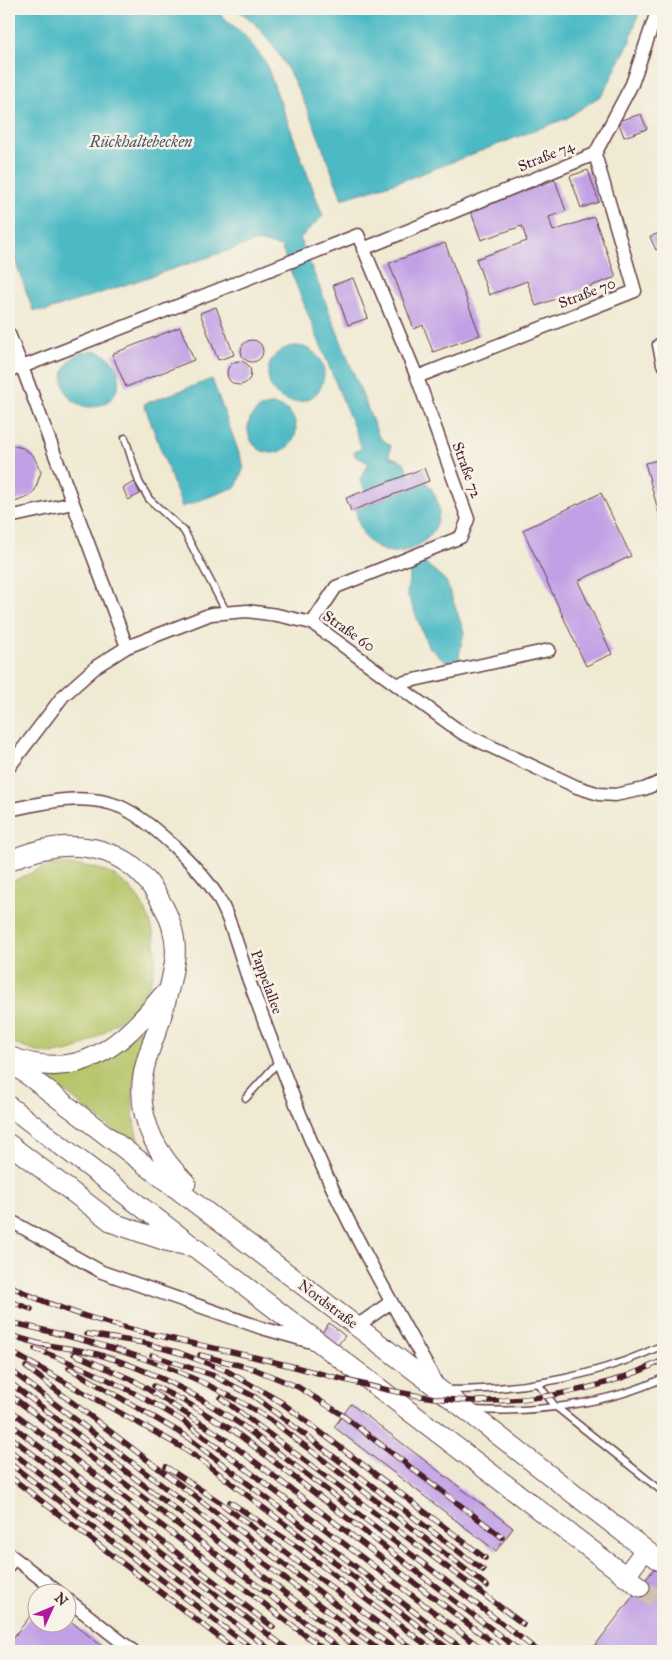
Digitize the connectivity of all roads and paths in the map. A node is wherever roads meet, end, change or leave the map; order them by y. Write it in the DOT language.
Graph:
graph roads {
  1 [pos="658,9"];
  2 [pos="595,154"];
  3 [pos="364,249"];
  4 [pos="9,334"];
  5 [pos="663,343"];
  6 [pos="663,364"];
  7 [pos="22,367"];
  8 [pos="9,370"];
  9 [pos="417,377"];
  10 [pos="125,438"];
  11 [pos="73,503"];
  12 [pos="9,517"];
  13 [pos="227,613"];
  14 [pos="312,624"];
  15 [pos="127,647"];
  16 [pos="549,650"];
  17 [pos="396,684"];
  18 [pos="9,767"];
  19 [pos="663,781"];
  20 [pos="9,810"];
  21 [pos="9,861"];
  22 [pos="167,990"];
  23 [pos="9,1057"];
  24 [pos="9,1061"];
  25 [pos="278,1061"];
  26 [pos="246,1098"];
  27 [pos="9,1106"];
  28 [pos="9,1144"];
  29 [pos="9,1220"];
  30 [pos="242,1237"];
  31 [pos="192,1247"];
  32 [pos="391,1302"];
  33 [pos="358,1326"];
  34 [pos="320,1344"];
  35 [pos="663,1345"];
  36 [pos="663,1378"];
  37 [pos="538,1384"];
  38 [pos="440,1390"];
  39 [pos="555,1406"];
  40 [pos="465,1410"];
  41 [pos="663,1492"];
  42 [pos="645,1550"];
  43 [pos="660,1561"];
  44 [pos="11,1562"];
  45 [pos="42,1582"];
  46 [pos="78,1608"];
  47 [pos="133,1651"];
  1 -- 2 [label="street, Straße 74"];
  2 -- 3 [label="street, Straße 74"];
  2 -- 9 [label="street, Straße 70"];
  3 -- 7 [label="street"];
  3 -- 9 [label="street, Straße 72"];
  4 -- 7 [label="street"];
  5 -- 6 [label="street"];
  7 -- 8 [label="street"];
  7 -- 11 [label="street"];
  9 -- 14 [label="street, Straße 72"];
  10 -- 13 [label="lane"];
  11 -- 12 [label="street"];
  11 -- 15 [label="street"];
  13 -- 14 [label="street, Straße 60"];
  13 -- 15 [label="street, Straße 60"];
  14 -- 17 [label="street, Straße 60"];
  15 -- 18 [label="street, Straße 60"];
  16 -- 17 [label="street"];
  17 -- 19 [label="street, Straße 60"];
  20 -- 25 [label="street, Pappelallee"];
  21 -- 22 [label="street"];
  22 -- 23 [label="street"];
  22 -- 30 [label="street"];
  24 -- 30 [label="street, Nordstraße"];
  25 -- 26 [label="lane"];
  25 -- 32 [label="street, Pappelallee"];
  27 -- 31 [label="street"];
  28 -- 31 [label="street"];
  29 -- 34 [label="street"];
  30 -- 33 [label="street, Nordstraße"];
  31 -- 34 [label="street"];
  32 -- 33 [label="street"];
  32 -- 38 [label="street, Pappelallee"];
  33 -- 38 [label="street, Nordstraße"];
  34 -- 42 [label="street"];
  35 -- 37 [label="lane"];
  36 -- 39 [label="lane"];
  37 -- 38 [label="lane"];
  37 -- 39 [label="lane"];
  38 -- 40 [label="street, Nordstraße"];
  39 -- 40 [label="lane"];
  39 -- 41 [label="lane"];
  40 -- 42 [label="street, Nordstraße"];
  42 -- 43 [label="street, Nordstraße"];
  44 -- 45 [label="street"];
  46 -- 47 [label="street"];
}
